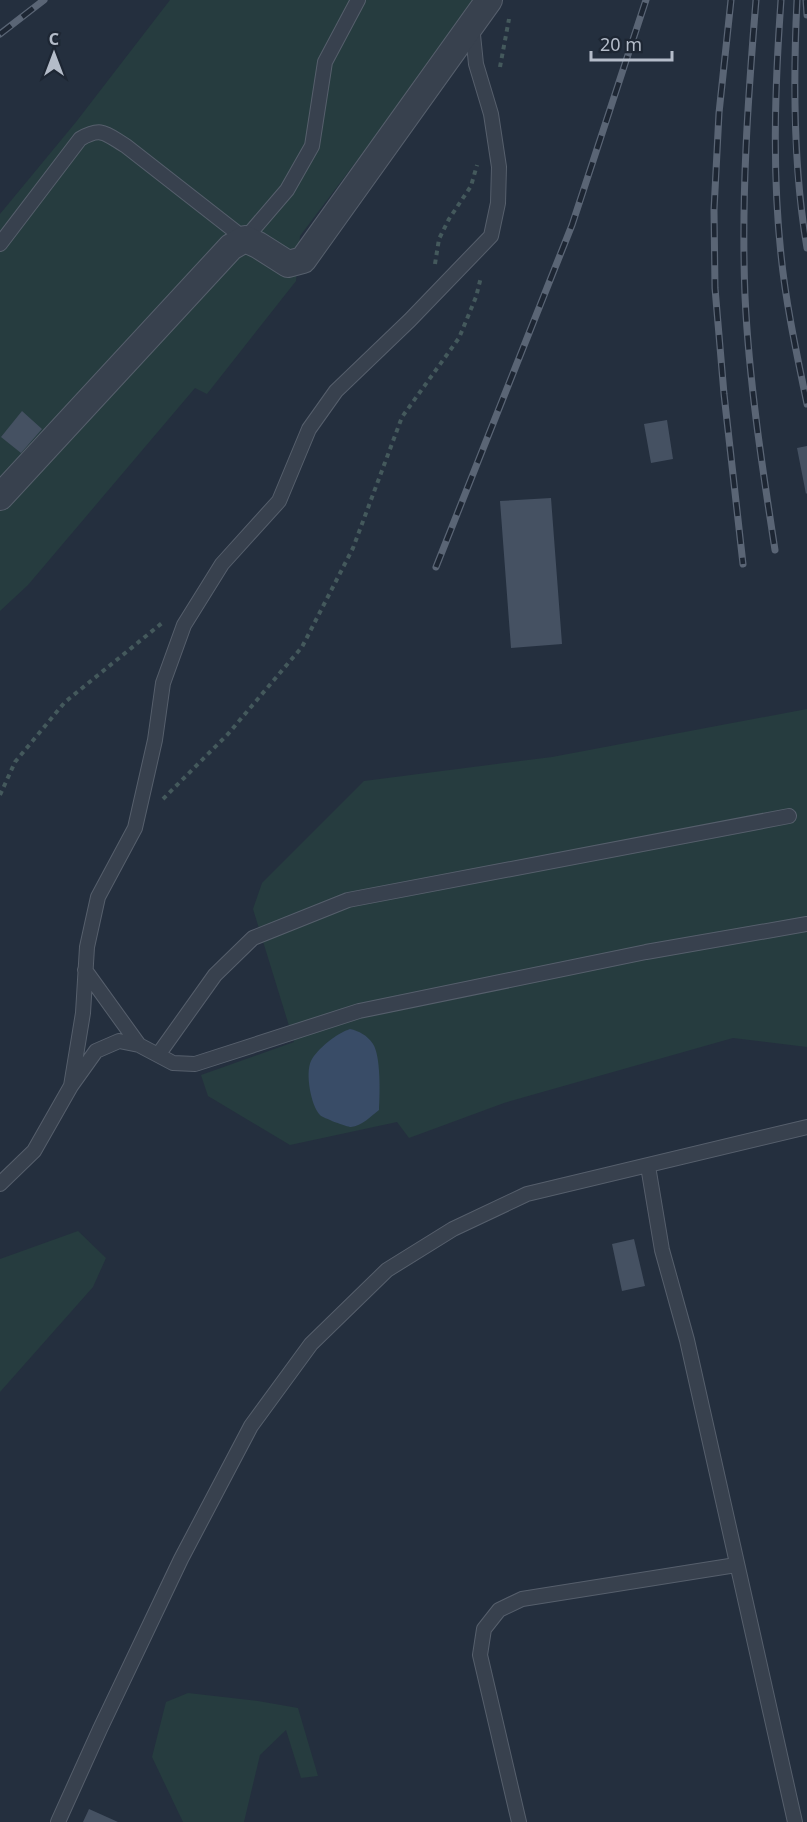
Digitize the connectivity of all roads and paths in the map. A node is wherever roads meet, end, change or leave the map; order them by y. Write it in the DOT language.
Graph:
graph roads {
  1 [pos="358,0"];
  2 [pos="500,5"];
  3 [pos="472,23"];
  4 [pos="499,71"];
  5 [pos="480,155"];
  6 [pos="491,236"];
  7 [pos="245,239"];
  8 [pos="0,244"];
  9 [pos="433,275"];
  10 [pos="0,497"];
  11 [pos="164,621"];
  12 [pos="0,795"];
  13 [pos="789,816"];
  14 [pos="135,828"];
  15 [pos="807,924"];
  16 [pos="85,970"];
  17 [pos="139,1045"];
  18 [pos="158,1055"];
  19 [pos="72,1086"];
  20 [pos="807,1127"];
  21 [pos="648,1166"];
  22 [pos="0,1184"];
  23 [pos="736,1565"];
  24 [pos="58,1822"];
  25 [pos="519,1822"];
  26 [pos="795,1822"];
  1 -- 7 [label="lane"];
  2 -- 3 [label="street"];
  2 -- 4 [label="path"];
  3 -- 6 [label="lane"];
  3 -- 7 [label="street"];
  5 -- 9 [label="path"];
  6 -- 14 [label="path"];
  6 -- 14 [label="lane"];
  7 -- 8 [label="lane"];
  7 -- 10 [label="street"];
  11 -- 12 [label="path"];
  13 -- 18 [label="lane"];
  14 -- 16 [label="lane"];
  15 -- 18 [label="lane"];
  16 -- 17 [label="lane"];
  16 -- 19 [label="lane"];
  17 -- 18 [label="lane"];
  17 -- 19 [label="lane"];
  19 -- 22 [label="lane"];
  20 -- 21 [label="lane"];
  21 -- 23 [label="lane"];
  21 -- 24 [label="lane"];
  23 -- 25 [label="lane"];
  23 -- 26 [label="lane"];
}
